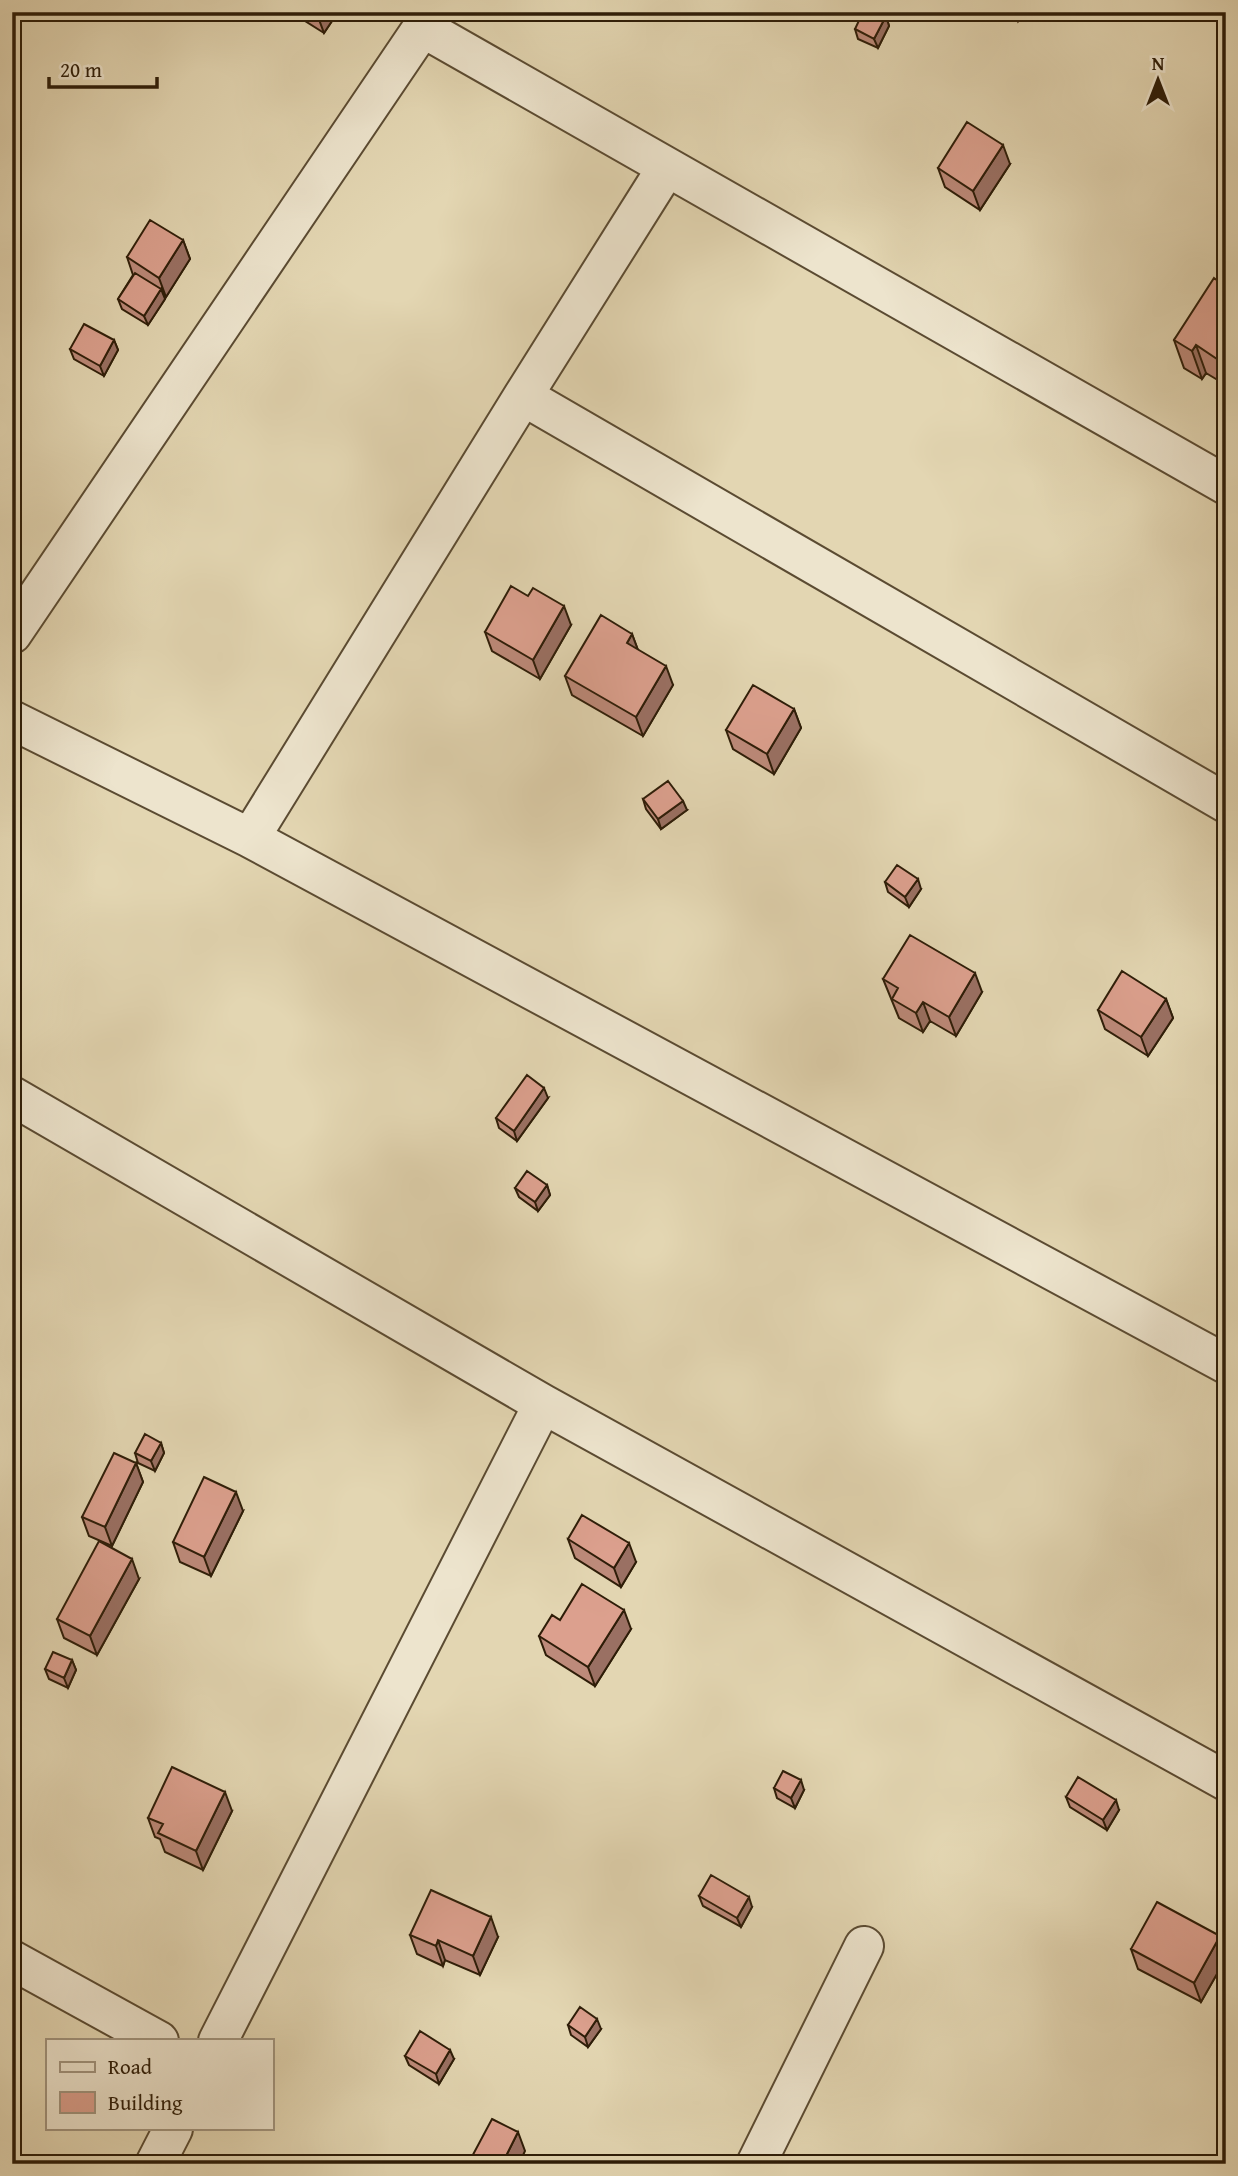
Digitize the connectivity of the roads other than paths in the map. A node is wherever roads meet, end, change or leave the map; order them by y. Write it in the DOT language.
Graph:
graph roads {
  1 [pos="428,20"];
  2 [pos="667,167"];
  3 [pos="523,396"];
  4 [pos="1226,485"];
  5 [pos="12,634"];
  6 [pos="12,720"];
  7 [pos="1226,803"];
  8 [pos="250,838"];
  9 [pos="12,1096"];
  10 [pos="1226,1364"];
  11 [pos="543,1404"];
  12 [pos="1226,1781"];
  13 [pos="864,1946"];
  14 [pos="12,1961"];
  15 [pos="155,2039"];
  16 [pos="219,2039"];
  17 [pos="172,2130"];
  18 [pos="155,2164"];
  19 [pos="756,2164"];
  1 -- 2 [label="street"];
  1 -- 5 [label="street"];
  2 -- 3 [label="street"];
  2 -- 4 [label="street"];
  3 -- 7 [label="street"];
  3 -- 8 [label="street"];
  6 -- 8 [label="street"];
  8 -- 10 [label="street"];
  9 -- 11 [label="street"];
  11 -- 12 [label="street"];
  11 -- 16 [label="street"];
  13 -- 19 [label="street"];
  14 -- 15 [label="street"];
  17 -- 18 [label="street"];
}
